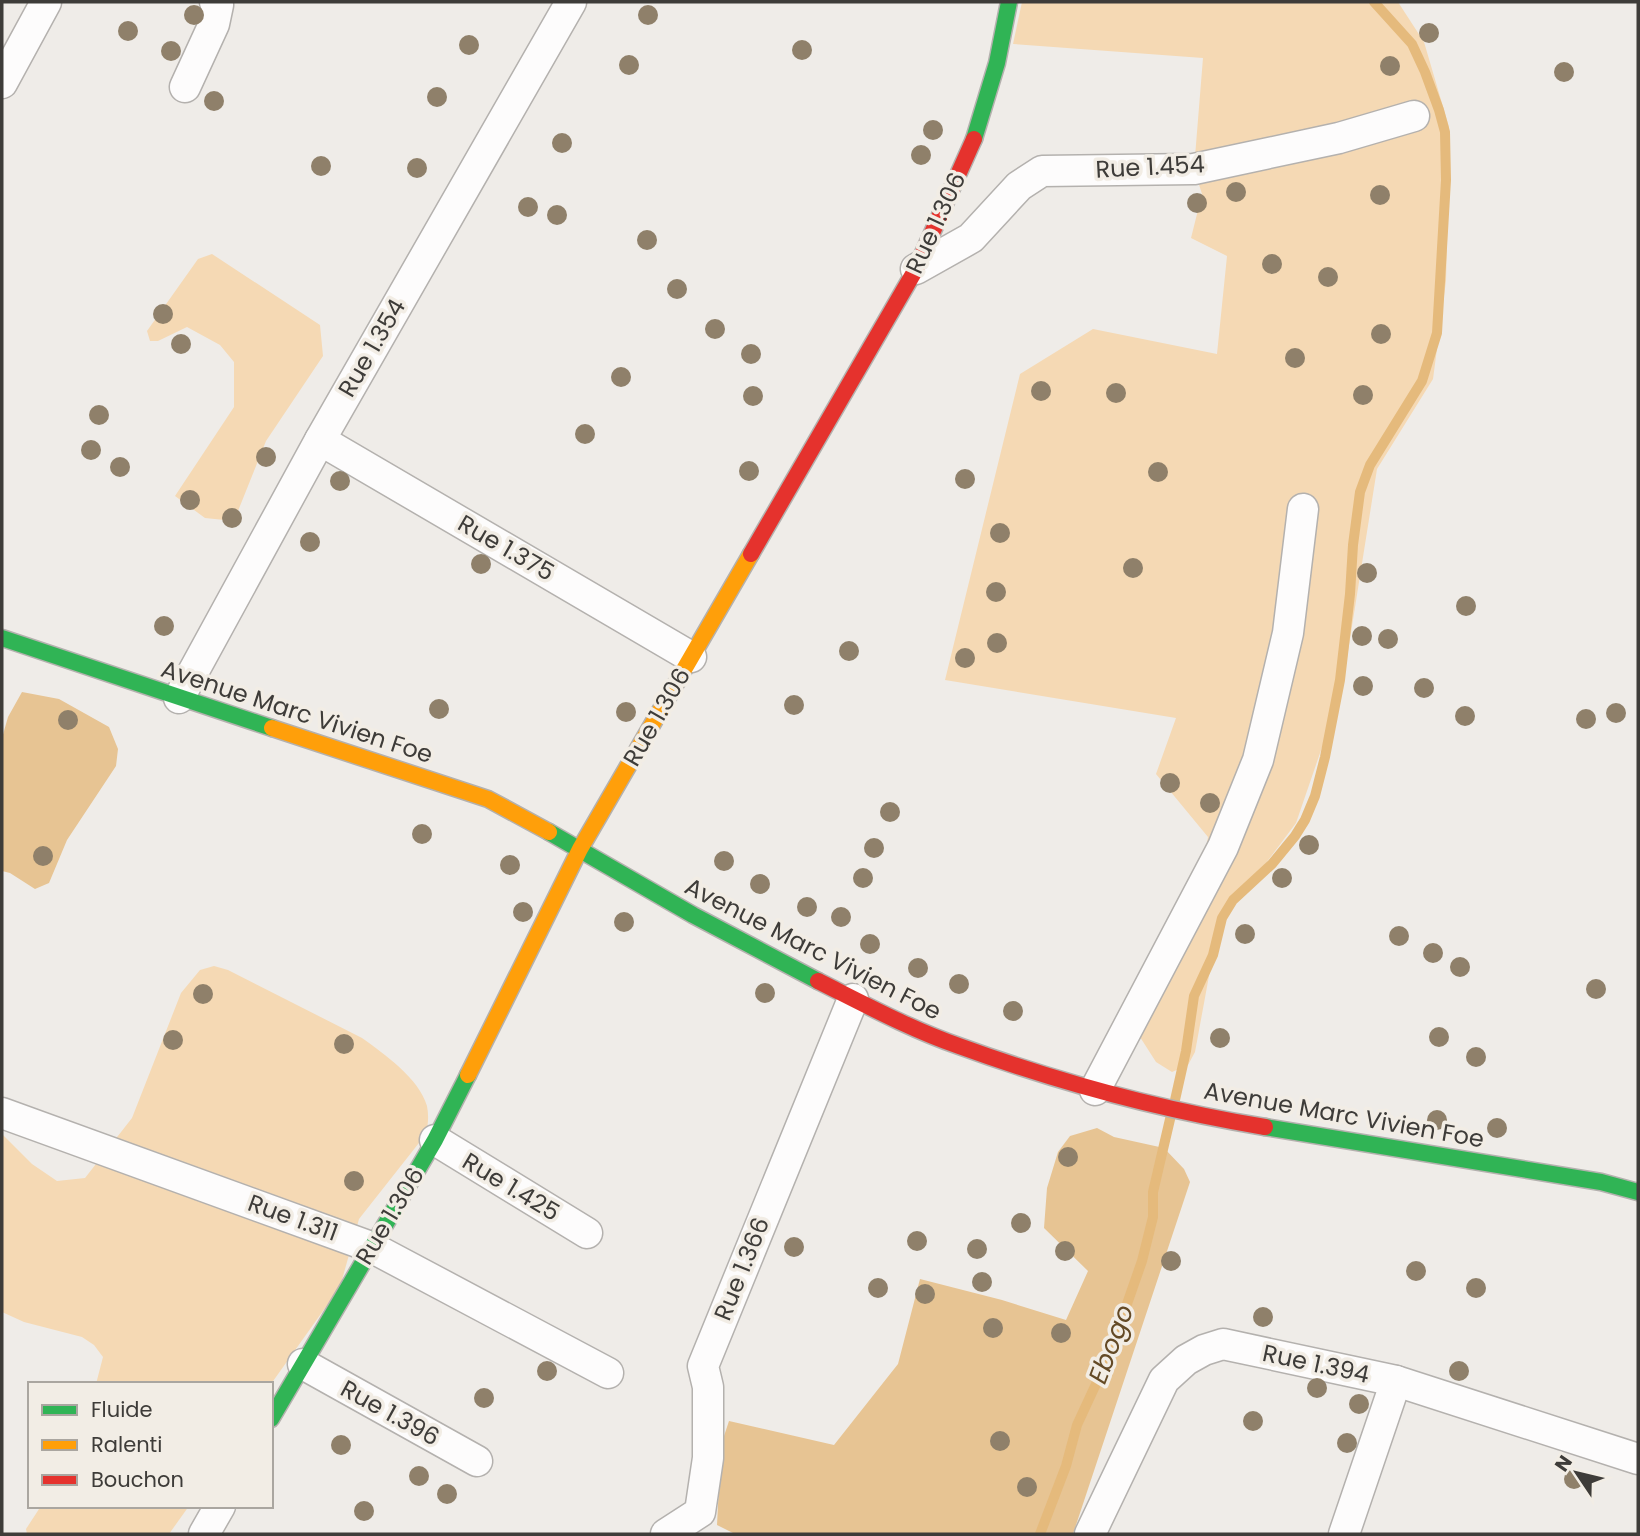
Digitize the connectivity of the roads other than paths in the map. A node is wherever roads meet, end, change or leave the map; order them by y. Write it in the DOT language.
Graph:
graph roads {
  1 [pos="46,2"];
  2 [pos="215,2"];
  3 [pos="571,2"];
  4 [pos="1009,2"];
  5 [pos="2,83"];
  6 [pos="185,87"];
  7 [pos="1414,116"];
  8 [pos="916,269"];
  9 [pos="320,440"];
  10 [pos="1303,509"];
  11 [pos="2,638"];
  12 [pos="691,657"];
  13 [pos="179,698"];
  14 [pos="580,849"];
  15 [pos="853,999"];
  16 [pos="1095,1090"];
  17 [pos="2,1113"];
  18 [pos="435,1140"];
  19 [pos="1638,1192"];
  20 [pos="587,1233"];
  21 [pos="372,1247"];
  22 [pos="303,1364"];
  23 [pos="608,1373"];
  24 [pos="1396,1381"];
  25 [pos="273,1416"];
  26 [pos="1638,1459"];
  27 [pos="477,1461"];
  28 [pos="219,1508"];
  29 [pos="204,1534"];
  30 [pos="667,1534"];
  31 [pos="1090,1534"];
  32 [pos="1344,1534"];
  1 -- 5 [label="street"];
  2 -- 6 [label="street"];
  3 -- 9 [label="street, Rue 1.354"];
  4 -- 8 [label="main road, Rue 1.306"];
  7 -- 8 [label="street, Rue 1.454"];
  8 -- 12 [label="main road, Rue 1.306"];
  9 -- 12 [label="street, Rue 1.375"];
  9 -- 13 [label="street, Rue 1.354"];
  10 -- 16 [label="street"];
  11 -- 13 [label="main road, Avenue Marc Vivien Foe"];
  12 -- 14 [label="main road, Rue 1.306"];
  13 -- 14 [label="main road, Avenue Marc Vivien Foe"];
  14 -- 15 [label="main road, Avenue Marc Vivien Foe"];
  14 -- 18 [label="main road, Rue 1.306"];
  15 -- 16 [label="main road, Avenue Marc Vivien Foe"];
  15 -- 30 [label="street, Rue 1.366"];
  16 -- 19 [label="main road, Avenue Marc Vivien Foe"];
  17 -- 21 [label="street, Rue 1.311"];
  18 -- 20 [label="street, Rue 1.425"];
  18 -- 21 [label="main road, Rue 1.306"];
  21 -- 22 [label="main road, Rue 1.306"];
  21 -- 23 [label="street, Rue 1.311"];
  22 -- 25 [label="main road, Rue 1.306"];
  22 -- 27 [label="street, Rue 1.396"];
  24 -- 26 [label="street, Rue 1.394"];
  24 -- 31 [label="street, Rue 1.394"];
  24 -- 32 [label="street"];
  28 -- 29 [label="street"];
}
